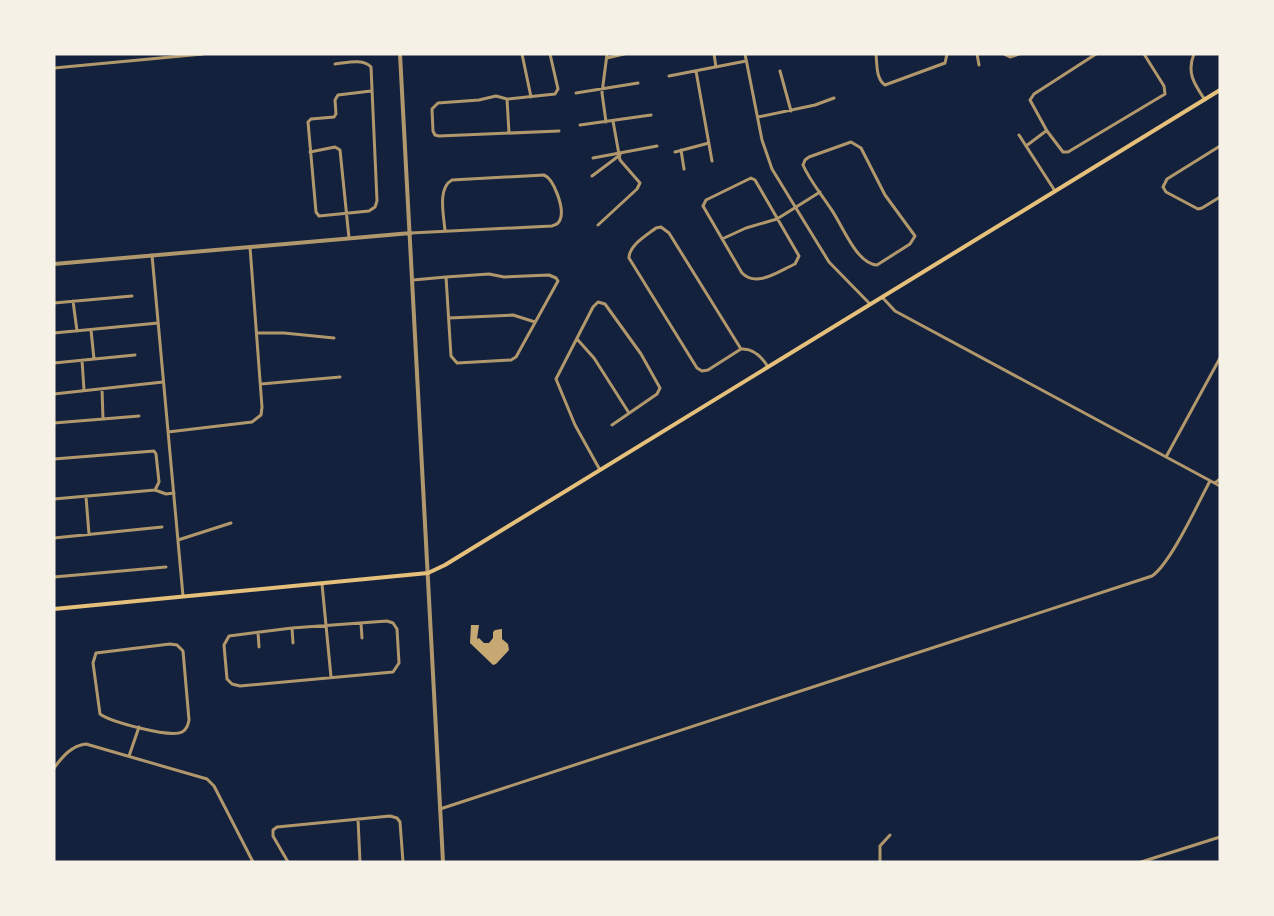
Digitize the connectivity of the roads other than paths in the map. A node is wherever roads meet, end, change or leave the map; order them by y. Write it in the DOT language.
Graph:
graph roads {
  1 [pos="203,54"];
  2 [pos="400,54"];
  3 [pos="522,54"];
  4 [pos="550,54"];
  5 [pos="624,54"];
  6 [pos="714,54"];
  7 [pos="745,54"];
  8 [pos="876,54"];
  9 [pos="947,54"];
  10 [pos="977,54"];
  11 [pos="1004,54"];
  12 [pos="1019,54"];
  13 [pos="1096,54"];
  14 [pos="1144,54"];
  15 [pos="1194,54"];
  16 [pos="607,56"];
  17 [pos="746,61"];
  18 [pos="335,64"];
  19 [pos="979,64"];
  20 [pos="716,67"];
  21 [pos="54,68"];
  22 [pos="696,71"];
  23 [pos="780,71"];
  24 [pos="669,76"];
  25 [pos="638,83"];
  26 [pos="603,88"];
  27 [pos="1220,90"];
  28 [pos="371,91"];
  29 [pos="576,93"];
  30 [pos="531,98"];
  31 [pos="834,98"];
  32 [pos="507,99"];
  33 [pos="1205,100"];
  34 [pos="790,111"];
  35 [pos="651,115"];
  36 [pos="758,117"];
  37 [pos="606,122"];
  38 [pos="613,122"];
  39 [pos="580,125"];
  40 [pos="559,130"];
  41 [pos="1047,131"];
  42 [pos="509,133"];
  43 [pos="1019,135"];
  44 [pos="709,143"];
  45 [pos="657,146"];
  46 [pos="1026,146"];
  47 [pos="1220,146"];
  48 [pos="681,150"];
  49 [pos="310,152"];
  50 [pos="675,152"];
  51 [pos="620,154"];
  52 [pos="593,158"];
  53 [pos="712,161"];
  54 [pos="684,169"];
  55 [pos="592,176"];
  56 [pos="1055,191"];
  57 [pos="820,192"];
  58 [pos="1220,197"];
  59 [pos="796,208"];
  60 [pos="348,213"];
  61 [pos="777,219"];
  62 [pos="597,225"];
  63 [pos="445,231"];
  64 [pos="411,233"];
  65 [pos="349,238"];
  66 [pos="721,239"];
  67 [pos="250,247"];
  68 [pos="152,255"];
  69 [pos="54,264"];
  70 [pos="446,277"];
  71 [pos="413,280"];
  72 [pos="132,296"];
  73 [pos="882,297"];
  74 [pos="73,301"];
  75 [pos="54,303"];
  76 [pos="870,304"];
  77 [pos="449,318"];
  78 [pos="536,322"];
  79 [pos="158,323"];
  80 [pos="91,330"];
  81 [pos="77,331"];
  82 [pos="54,333"];
  83 [pos="257,333"];
  84 [pos="334,338"];
  85 [pos="576,338"];
  86 [pos="741,349"];
  87 [pos="135,355"];
  88 [pos="1220,358"];
  89 [pos="94,359"];
  90 [pos="82,360"];
  91 [pos="54,363"];
  92 [pos="768,367"];
  93 [pos="340,377"];
  94 [pos="163,382"];
  95 [pos="261,384"];
  96 [pos="102,389"];
  97 [pos="84,390"];
  98 [pos="54,394"];
  99 [pos="629,413"];
  100 [pos="139,416"];
  101 [pos="104,419"];
  102 [pos="54,423"];
  103 [pos="612,425"];
  104 [pos="168,432"];
  105 [pos="1166,457"];
  106 [pos="54,459"];
  107 [pos="600,470"];
  108 [pos="1220,478"];
  109 [pos="1210,481"];
  110 [pos="1215,483"];
  111 [pos="1220,486"];
  112 [pos="155,490"];
  113 [pos="174,493"];
  114 [pos="86,496"];
  115 [pos="54,499"];
  116 [pos="231,523"];
  117 [pos="162,527"];
  118 [pos="89,534"];
  119 [pos="54,538"];
  120 [pos="178,540"];
  121 [pos="166,567"];
  122 [pos="428,573"];
  123 [pos="54,577"];
  124 [pos="322,584"];
  125 [pos="183,596"];
  126 [pos="54,609"];
  127 [pos="361,623"];
  128 [pos="326,626"];
  129 [pos="292,628"];
  130 [pos="258,632"];
  131 [pos="362,638"];
  132 [pos="293,644"];
  133 [pos="260,647"];
  134 [pos="331,677"];
  135 [pos="139,727"];
  136 [pos="129,756"];
  137 [pos="54,768"];
  138 [pos="440,809"];
  139 [pos="358,819"];
  140 [pos="890,836"];
  141 [pos="1220,837"];
  142 [pos="253,862"];
  143 [pos="288,862"];
  144 [pos="360,862"];
  145 [pos="403,862"];
  146 [pos="443,862"];
  147 [pos="880,862"];
  148 [pos="1142,862"];
  1 -- 21 [label="street"];
  2 -- 64 [label="street"];
  3 -- 30 [label="street"];
  4 -- 30 [label="street"];
  5 -- 16 [label="street"];
  6 -- 20 [label="street"];
  7 -- 17 [label="street"];
  8 -- 9 [label="street"];
  10 -- 19 [label="street"];
  11 -- 12 [label="street"];
  13 -- 41 [label="street"];
  14 -- 41 [label="street"];
  15 -- 33 [label="street"];
  16 -- 26 [label="street"];
  17 -- 20 [label="street"];
  17 -- 36 [label="street"];
  18 -- 28 [label="street"];
  20 -- 22 [label="street"];
  22 -- 24 [label="street"];
  22 -- 44 [label="street"];
  23 -- 34 [label="street"];
  25 -- 26 [label="street"];
  26 -- 29 [label="street"];
  26 -- 37 [label="street"];
  27 -- 33 [label="main road"];
  28 -- 49 [label="street"];
  28 -- 60 [label="street"];
  30 -- 32 [label="street"];
  31 -- 34 [label="street"];
  32 -- 42 [label="street"];
  32 -- 42 [label="street"];
  33 -- 56 [label="main road"];
  34 -- 36 [label="street"];
  35 -- 38 [label="street"];
  36 -- 59 [label="street"];
  37 -- 38 [label="street"];
  37 -- 39 [label="street"];
  38 -- 51 [label="street"];
  40 -- 42 [label="street"];
  41 -- 46 [label="street"];
  43 -- 46 [label="street"];
  44 -- 48 [label="street"];
  44 -- 53 [label="street"];
  45 -- 51 [label="street"];
  46 -- 56 [label="street"];
  47 -- 58 [label="street"];
  48 -- 50 [label="street"];
  48 -- 54 [label="street"];
  49 -- 60 [label="street"];
  49 -- 60 [label="street"];
  51 -- 52 [label="street"];
  51 -- 55 [label="street"];
  51 -- 62 [label="street"];
  56 -- 73 [label="main road"];
  57 -- 57 [label="street"];
  57 -- 59 [label="street"];
  59 -- 61 [label="street"];
  59 -- 76 [label="street"];
  60 -- 65 [label="street"];
  61 -- 66 [label="street"];
  61 -- 66 [label="street"];
  61 -- 66 [label="street"];
  63 -- 63 [label="street"];
  63 -- 64 [label="street"];
  64 -- 65 [label="street"];
  64 -- 71 [label="street"];
  65 -- 67 [label="street"];
  67 -- 68 [label="street"];
  67 -- 83 [label="street"];
  68 -- 69 [label="street"];
  68 -- 79 [label="street"];
  70 -- 71 [label="street"];
  70 -- 77 [label="street"];
  70 -- 78 [label="street"];
  71 -- 122 [label="street"];
  72 -- 74 [label="street"];
  73 -- 76 [label="main road"];
  73 -- 105 [label="street"];
  74 -- 75 [label="street"];
  74 -- 81 [label="street"];
  76 -- 92 [label="main road"];
  77 -- 78 [label="street"];
  77 -- 78 [label="street"];
  79 -- 80 [label="street"];
  79 -- 94 [label="street"];
  80 -- 81 [label="street"];
  80 -- 89 [label="street"];
  81 -- 82 [label="street"];
  83 -- 84 [label="street"];
  83 -- 95 [label="street"];
  85 -- 99 [label="street"];
  85 -- 99 [label="street"];
  85 -- 107 [label="street"];
  86 -- 86 [label="street"];
  86 -- 92 [label="street"];
  87 -- 89 [label="street"];
  88 -- 105 [label="street"];
  89 -- 90 [label="street"];
  90 -- 91 [label="street"];
  90 -- 97 [label="street"];
  92 -- 107 [label="main road"];
  93 -- 95 [label="street"];
  94 -- 96 [label="street"];
  94 -- 104 [label="street"];
  95 -- 104 [label="street"];
  96 -- 97 [label="street"];
  96 -- 101 [label="street"];
  97 -- 98 [label="street"];
  99 -- 103 [label="street"];
  100 -- 101 [label="street"];
  101 -- 102 [label="street"];
  104 -- 113 [label="street"];
  105 -- 109 [label="street"];
  106 -- 112 [label="street"];
  107 -- 122 [label="main road"];
  108 -- 110 [label="street"];
  109 -- 110 [label="street"];
  109 -- 138 [label="street"];
  110 -- 111 [label="street"];
  112 -- 113 [label="street"];
  112 -- 114 [label="street"];
  113 -- 120 [label="street"];
  114 -- 115 [label="street"];
  114 -- 118 [label="street"];
  116 -- 120 [label="street"];
  117 -- 118 [label="street"];
  118 -- 119 [label="street"];
  120 -- 125 [label="street"];
  121 -- 123 [label="street"];
  122 -- 124 [label="main road"];
  122 -- 138 [label="street"];
  124 -- 125 [label="main road"];
  124 -- 128 [label="street"];
  125 -- 126 [label="main road"];
  127 -- 128 [label="street"];
  127 -- 131 [label="street"];
  127 -- 134 [label="street"];
  128 -- 129 [label="street"];
  128 -- 134 [label="street"];
  129 -- 130 [label="street"];
  129 -- 132 [label="street"];
  130 -- 133 [label="street"];
  130 -- 134 [label="street"];
  135 -- 135 [label="street"];
  135 -- 136 [label="street"];
  136 -- 137 [label="street"];
  136 -- 142 [label="street"];
  138 -- 146 [label="street"];
  139 -- 143 [label="street"];
  139 -- 144 [label="street"];
  139 -- 145 [label="street"];
  140 -- 147 [label="street"];
  141 -- 148 [label="street"];
}
